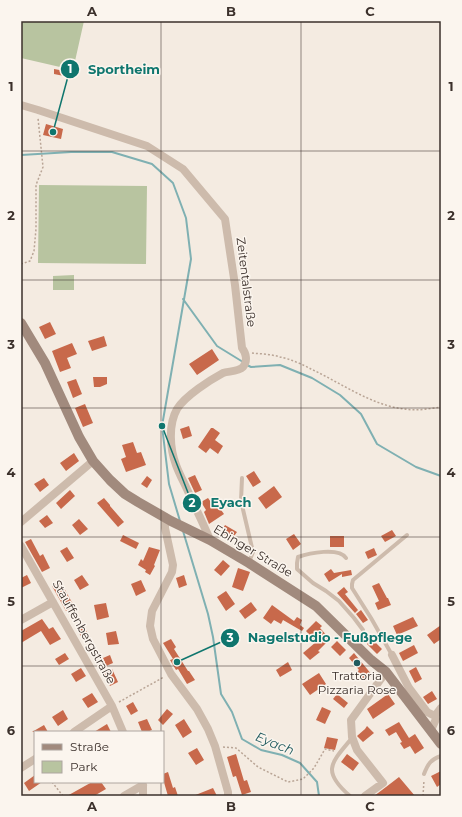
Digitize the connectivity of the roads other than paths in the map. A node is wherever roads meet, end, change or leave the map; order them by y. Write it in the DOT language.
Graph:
graph roads {
  1 [pos="21,105"];
  2 [pos="21,323"];
  3 [pos="93,461"];
  4 [pos="242,478"];
  5 [pos="168,519"];
  6 [pos="23,520"];
  7 [pos="407,535"];
  8 [pos="210,540"];
  9 [pos="21,546"];
  10 [pos="346,558"];
  11 [pos="249,563"];
  12 [pos="53,602"];
  13 [pos="21,620"];
  14 [pos="356,644"];
  15 [pos="392,655"];
  16 [pos="386,672"];
  17 [pos="112,706"];
  18 [pos="441,708"];
  19 [pos="435,716"];
  20 [pos="431,730"];
  21 [pos="75,731"];
  22 [pos="123,731"];
  23 [pos="352,737"];
  24 [pos="441,744"];
  25 [pos="441,756"];
  26 [pos="34,759"];
  27 [pos="21,768"];
  28 [pos="424,774"];
  29 [pos="142,784"];
  30 [pos="124,796"];
  31 [pos="143,796"];
  32 [pos="228,796"];
  33 [pos="350,796"];
  34 [pos="365,796"];
  1 -- 8 [label="street, Zeitentalstraße"];
  2 -- 3 [label="main road, Ebinger Straße"];
  3 -- 5 [label="main road, Ebinger Straße"];
  3 -- 6 [label="street"];
  4 -- 11 [label="lane"];
  5 -- 8 [label="main road, Ebinger Straße"];
  5 -- 32 [label="street"];
  7 -- 15 [label="lane"];
  8 -- 11 [label="main road, Ebinger Straße"];
  9 -- 12 [label="street, Stauffenbergstraße"];
  10 -- 14 [label="lane"];
  11 -- 14 [label="main road, Ebinger Straße"];
  12 -- 13 [label="street"];
  12 -- 17 [label="street, Stauffenbergstraße"];
  14 -- 16 [label="main road, Ebinger Straße"];
  15 -- 19 [label="street"];
  16 -- 20 [label="main road, Ebinger Straße"];
  16 -- 23 [label="street"];
  17 -- 21 [label="street"];
  17 -- 22 [label="street, Stauffenbergstraße"];
  18 -- 19 [label="street"];
  19 -- 20 [label="street"];
  20 -- 24 [label="main road, Ebinger Straße"];
  23 -- 33 [label="lane"];
  23 -- 34 [label="street"];
  25 -- 28 [label="lane"];
  26 -- 27 [label="street"];
  29 -- 30 [label="street"];
  29 -- 31 [label="street"];
}
